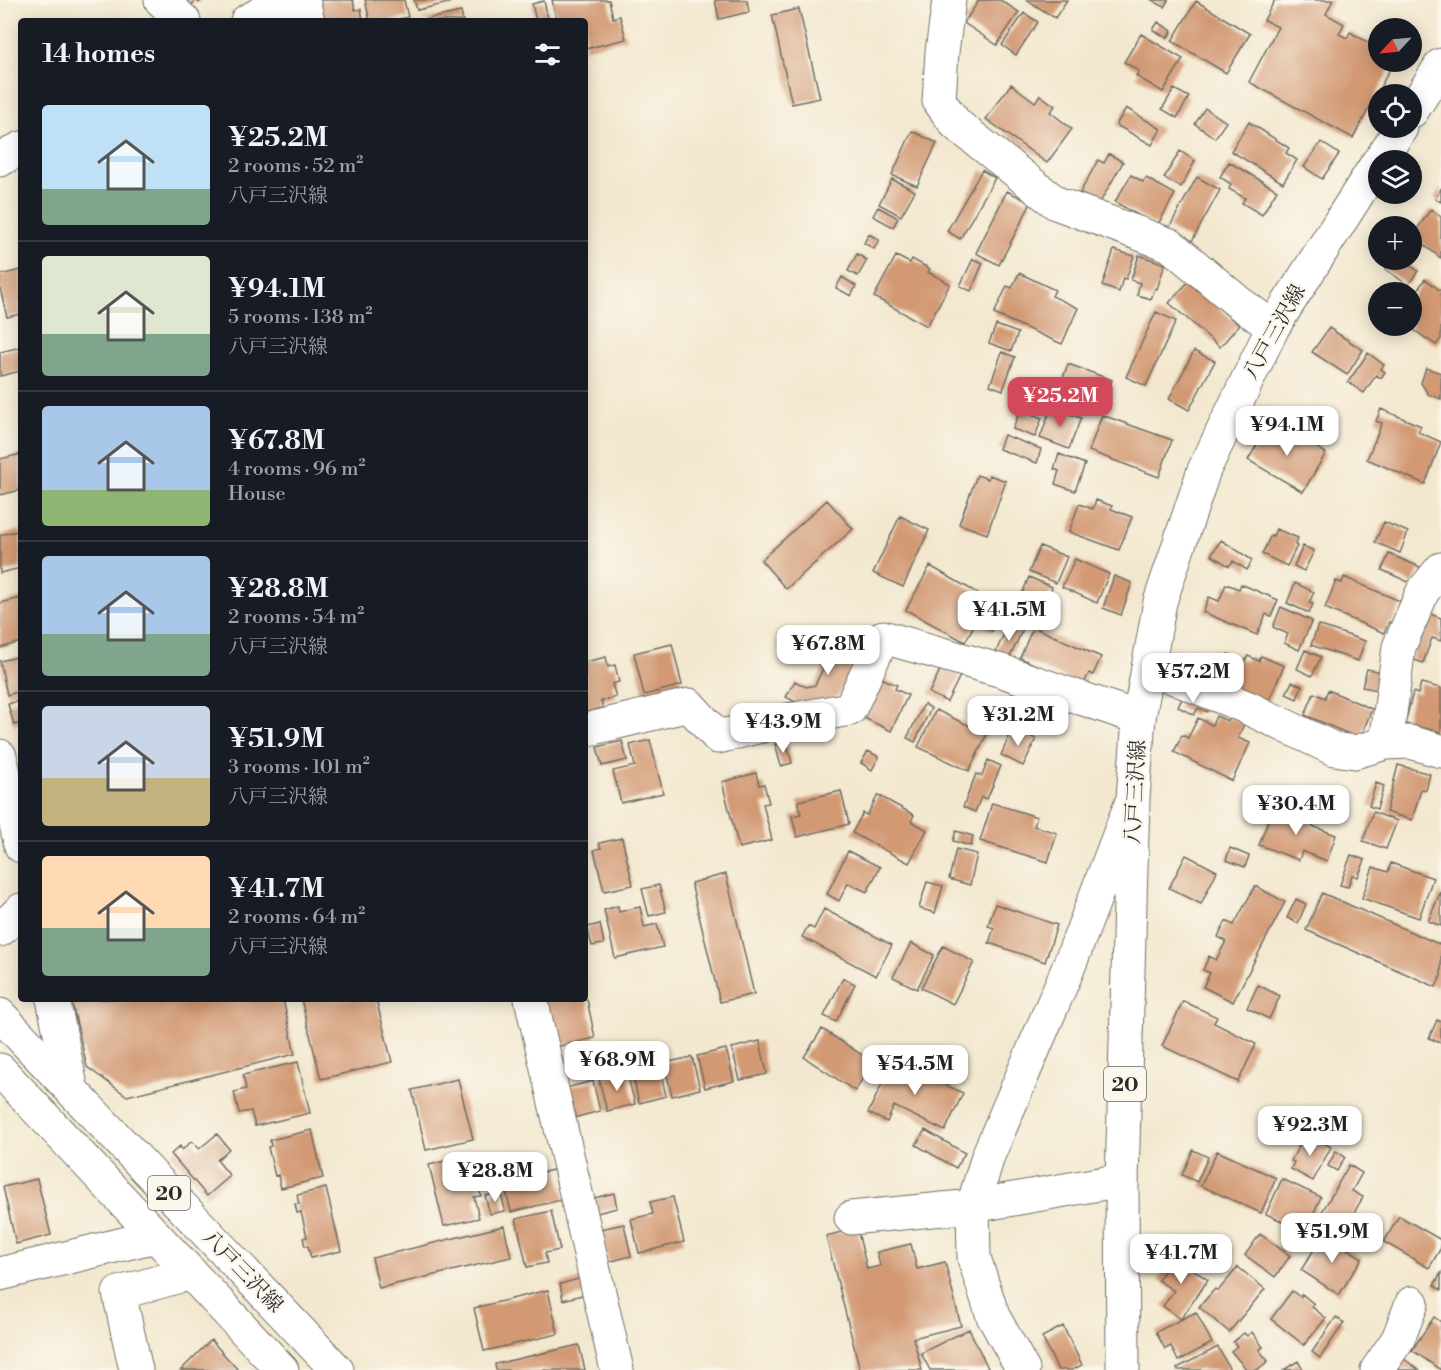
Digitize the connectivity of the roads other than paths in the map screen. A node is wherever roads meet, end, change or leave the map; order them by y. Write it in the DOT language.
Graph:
graph roads {
  1 [pos="160,0"];
  2 [pos="286,0"];
  3 [pos="303,0"];
  4 [pos="949,0"];
  5 [pos="180,18"];
  6 [pos="253,18"];
  7 [pos="307,18"];
  8 [pos="1441,64"];
  9 [pos="1422,95"];
  10 [pos="18,150"];
  11 [pos="0,160"];
  12 [pos="1368,178"];
  13 [pos="1273,327"];
  14 [pos="1441,569"];
  15 [pos="1148,669"];
  16 [pos="1139,718"];
  17 [pos="588,729"];
  18 [pos="1386,743"];
  19 [pos="1441,751"];
  20 [pos="0,756"];
  21 [pos="1133,798"];
  22 [pos="18,833"];
  23 [pos="18,913"];
  24 [pos="0,930"];
  25 [pos="54,1002"];
  26 [pos="532,1002"];
  27 [pos="0,1016"];
  28 [pos="0,1070"];
  29 [pos="72,1091"];
  30 [pos="1122,1180"];
  31 [pos="973,1206"];
  32 [pos="851,1218"];
  33 [pos="156,1236"];
  34 [pos="191,1273"];
  35 [pos="0,1274"];
  36 [pos="1412,1303"];
  37 [pos="136,1370"];
  38 [pos="282,1370"];
  39 [pos="337,1370"];
  40 [pos="617,1370"];
  41 [pos="1023,1370"];
  42 [pos="1123,1370"];
  43 [pos="1377,1370"];
  1 -- 5 [label="street"];
  2 -- 6 [label="street"];
  3 -- 7 [label="street"];
  4 -- 13 [label="street"];
  8 -- 9 [label="street"];
  10 -- 11 [label="street"];
  12 -- 13 [label="street, 八戸三沢線 / 20"];
  13 -- 15 [label="street, 八戸三沢線 / 20"];
  14 -- 18 [label="street"];
  15 -- 16 [label="street, 八戸三沢線 / 20"];
  15 -- 18 [label="street"];
  16 -- 17 [label="street"];
  16 -- 21 [label="street, 八戸三沢線 / 20"];
  18 -- 19 [label="street"];
  20 -- 22 [label="street"];
  21 -- 30 [label="street, 八戸三沢線 / 20"];
  21 -- 31 [label="street"];
  23 -- 24 [label="street"];
  25 -- 29 [label="street"];
  26 -- 40 [label="street"];
  27 -- 29 [label="street, 八戸三沢線 / 20"];
  28 -- 33 [label="street, 八戸三沢線 / 20"];
  29 -- 39 [label="street, 八戸三沢線 / 20"];
  30 -- 31 [label="street"];
  30 -- 42 [label="street, 八戸三沢線 / 20"];
  31 -- 32 [label="street"];
  31 -- 41 [label="street"];
  33 -- 34 [label="street, 八戸三沢線 / 20"];
  33 -- 35 [label="street"];
  34 -- 37 [label="street"];
  34 -- 38 [label="street, 八戸三沢線 / 20"];
  36 -- 43 [label="street"];
}
